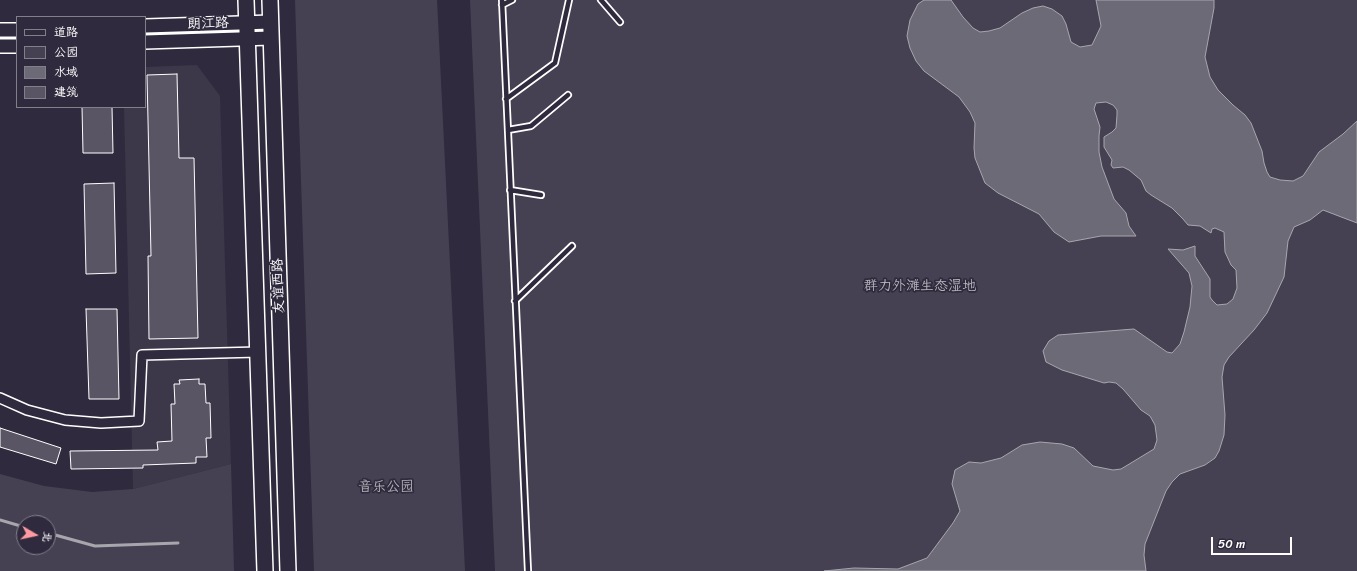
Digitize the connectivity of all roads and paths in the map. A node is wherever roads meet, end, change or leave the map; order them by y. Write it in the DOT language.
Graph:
graph roads {
  1 [pos="246,0"];
  2 [pos="270,0"];
  3 [pos="512,0"];
  4 [pos="569,0"];
  5 [pos="601,0"];
  6 [pos="502,3"];
  7 [pos="271,22"];
  8 [pos="620,22"];
  9 [pos="247,23"];
  10 [pos="146,26"];
  11 [pos="0,30"];
  12 [pos="16,30"];
  13 [pos="271,38"];
  14 [pos="248,39"];
  15 [pos="146,42"];
  16 [pos="0,46"];
  17 [pos="16,46"];
  18 [pos="568,95"];
  19 [pos="506,99"];
  20 [pos="508,130"];
  21 [pos="510,190"];
  22 [pos="541,194"];
  23 [pos="572,246"];
  24 [pos="515,301"];
  25 [pos="258,352"];
  26 [pos="0,398"];
  27 [pos="265,571"];
  28 [pos="288,571"];
  29 [pos="528,571"];
  1 -- 9 [label="main road, 友谊西路"];
  2 -- 7 [label="main road, 友谊西路"];
  3 -- 6 [label="lane"];
  4 -- 19 [label="lane"];
  5 -- 8 [label="lane"];
  6 -- 19 [label="lane"];
  7 -- 9 [label="main road, 朗江路"];
  7 -- 13 [label="main road, 友谊西路"];
  9 -- 10 [label="main road, 朗江路"];
  9 -- 14 [label="main road, 友谊西路"];
  11 -- 12 [label="main road"];
  13 -- 14 [label="main road, 朗江路"];
  13 -- 28 [label="main road, 友谊西路"];
  14 -- 15 [label="main road, 朗江路"];
  14 -- 25 [label="main road, 友谊西路"];
  16 -- 17 [label="main road"];
  18 -- 20 [label="lane"];
  19 -- 20 [label="lane"];
  20 -- 21 [label="lane"];
  21 -- 22 [label="lane"];
  21 -- 24 [label="lane"];
  23 -- 24 [label="lane"];
  24 -- 29 [label="lane"];
  25 -- 26 [label="street"];
  25 -- 27 [label="main road, 友谊西路"];
}
